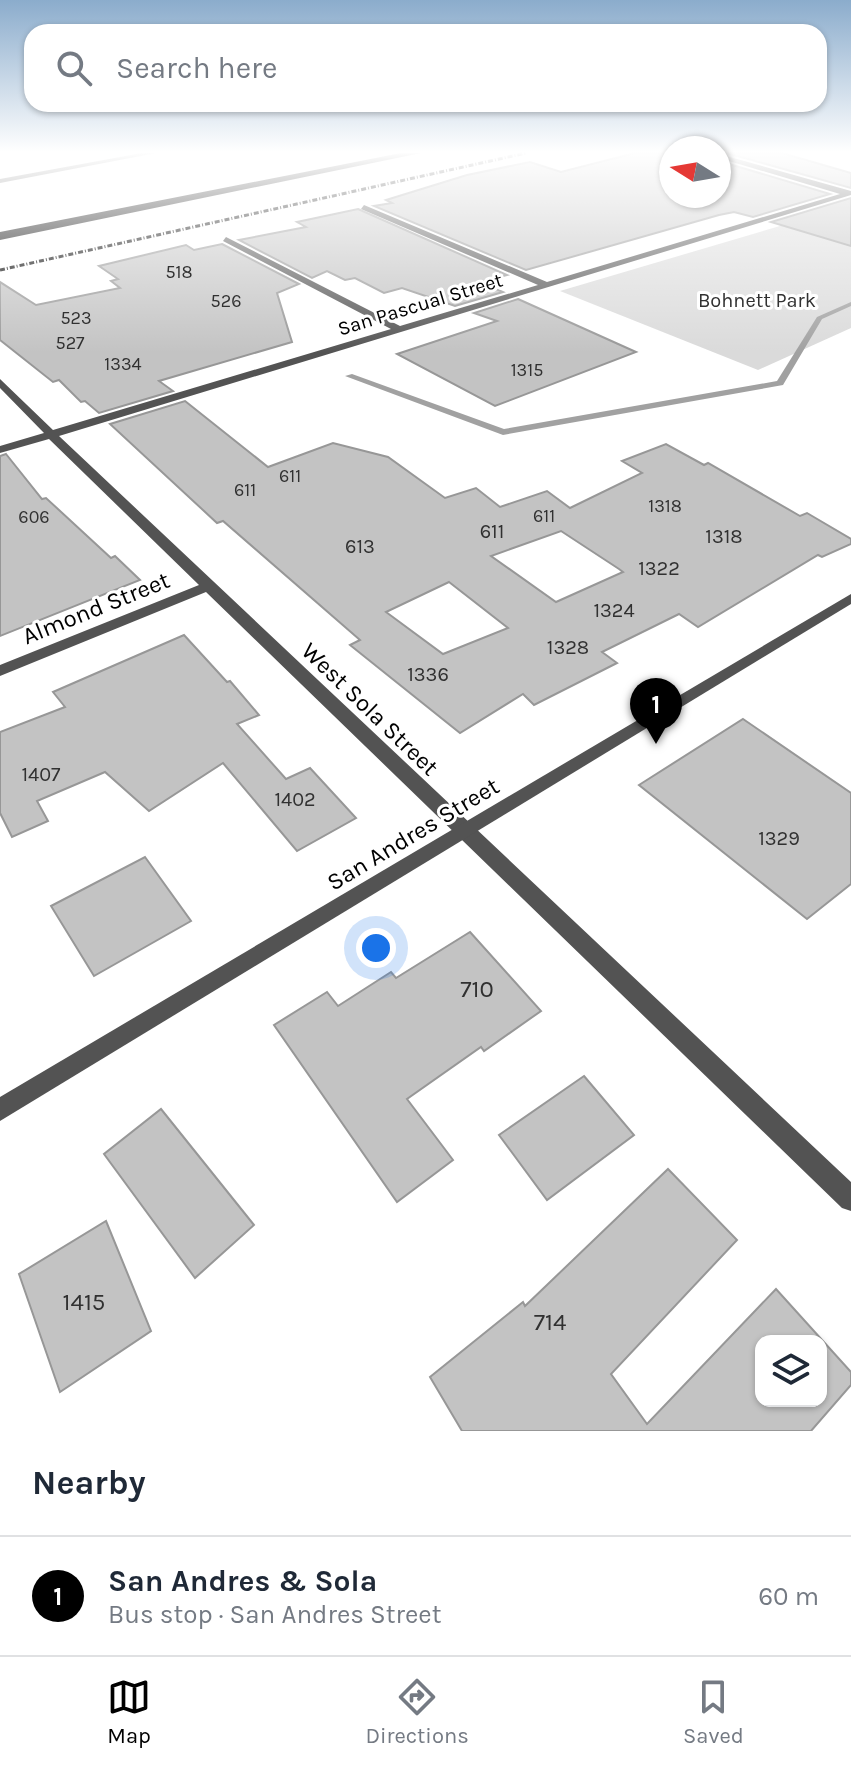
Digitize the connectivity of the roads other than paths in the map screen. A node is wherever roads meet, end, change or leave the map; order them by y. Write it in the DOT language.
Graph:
graph roads {
  1 [pos="81,220"];
  2 [pos="394,220"];
  3 [pos="764,220"];
  4 [pos="0,236"];
  5 [pos="226,239"];
  6 [pos="546,285"];
  7 [pos="399,329"];
  8 [pos="0,382"];
  9 [pos="50,435"];
  10 [pos="0,450"];
  11 [pos="208,586"];
  12 [pos="851,598"];
  13 [pos="0,671"];
  14 [pos="465,831"];
  15 [pos="0,1110"];
  16 [pos="851,1199"];
  1 -- 4 [label="highway"];
  2 -- 6 [label="street"];
  3 -- 6 [label="street, San Pascual Street"];
  5 -- 7 [label="street"];
  6 -- 7 [label="street, San Pascual Street"];
  7 -- 9 [label="street, San Pascual Street"];
  8 -- 9 [label="street, West Sola Street"];
  9 -- 10 [label="street, San Pascual Street"];
  9 -- 11 [label="street, West Sola Street"];
  11 -- 13 [label="street, Almond Street"];
  11 -- 14 [label="street, West Sola Street"];
  12 -- 14 [label="street, San Andres Street"];
  14 -- 15 [label="street, San Andres Street"];
  14 -- 16 [label="street, West Sola Street"];
}
